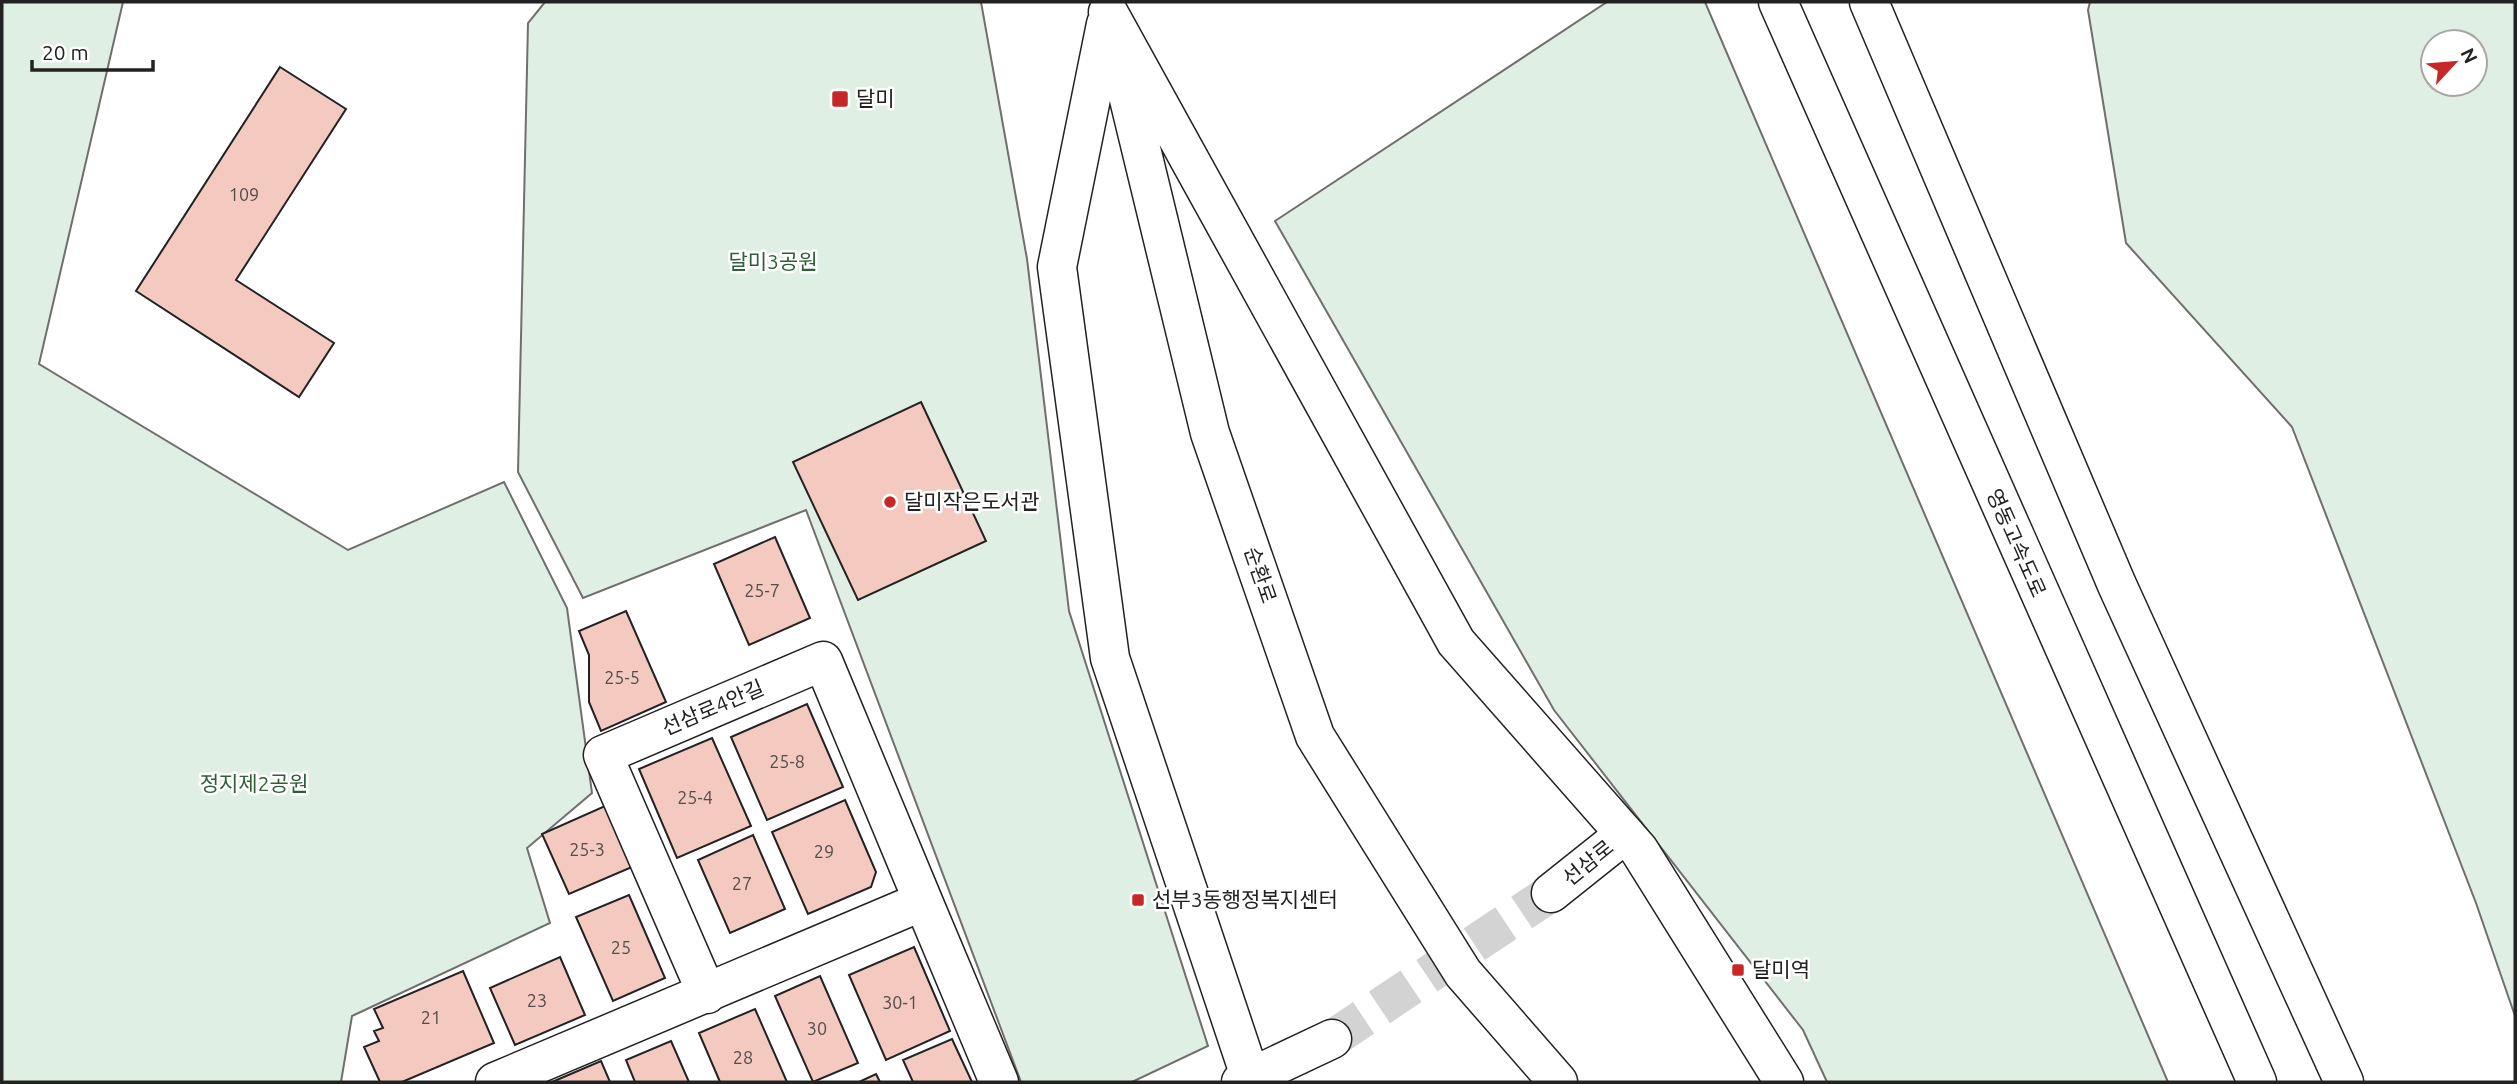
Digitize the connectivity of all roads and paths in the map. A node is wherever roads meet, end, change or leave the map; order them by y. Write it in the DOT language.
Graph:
graph roads {
  1 [pos="1778,2"];
  2 [pos="1870,2"];
  3 [pos="1107,7"];
  4 [pos="1625,834"];
  5 [pos="1551,893"];
  6 [pos="923,901"];
  7 [pos="707,994"];
  8 [pos="1332,1039"];
  9 [pos="1247,1081"];
  10 [pos="495,1082"];
  11 [pos="999,1082"];
  12 [pos="1558,1082"];
  13 [pos="1784,1082"];
  14 [pos="2258,1082"];
  15 [pos="2344,1082"];
  1 -- 14 [label="main road, 영동고속도로"];
  2 -- 15 [label="main road"];
  3 -- 4 [label="main road"];
  3 -- 9 [label="main road"];
  3 -- 12 [label="main road, 순환로"];
  4 -- 5 [label="main road, 선삼로"];
  4 -- 13 [label="main road"];
  6 -- 7 [label="main road"];
  6 -- 7 [label="main road, 선삼로4안길"];
  6 -- 11 [label="main road, 선삼로4안길"];
  7 -- 10 [label="main road"];
  8 -- 9 [label="main road"];
}
